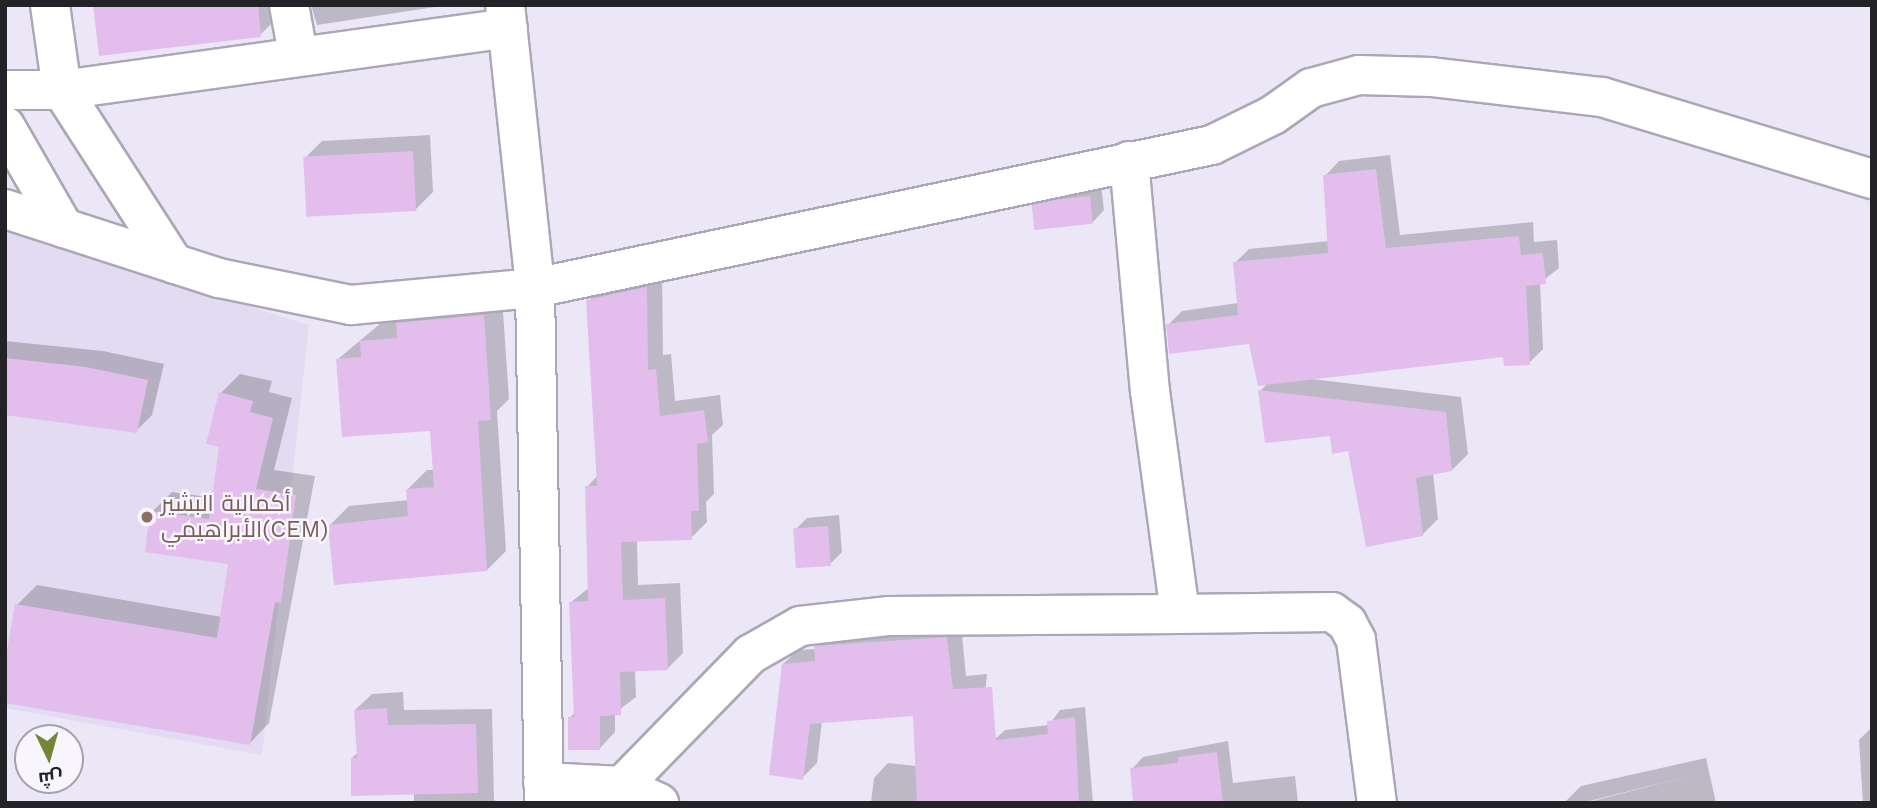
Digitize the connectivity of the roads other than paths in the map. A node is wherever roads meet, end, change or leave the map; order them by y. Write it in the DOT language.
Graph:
graph roads {
  1 [pos="50,5"];
  2 [pos="289,5"];
  3 [pos="507,17"];
  4 [pos="298,54"];
  5 [pos="5,90"];
  6 [pos="62,90"];
  7 [pos="5,126"];
  8 [pos="1129,161"];
  9 [pos="1872,179"];
  10 [pos="5,209"];
  11 [pos="64,228"];
  12 [pos="174,264"];
  13 [pos="535,288"];
  14 [pos="1180,614"];
  15 [pos="622,786"];
  16 [pos="543,792"];
  17 [pos="659,803"];
  18 [pos="1377,803"];
  1 -- 6 [label="street"];
  2 -- 4 [label="street"];
  3 -- 4 [label="street"];
  3 -- 13 [label="street"];
  4 -- 6 [label="street"];
  5 -- 6 [label="street"];
  6 -- 12 [label="street"];
  7 -- 11 [label="street"];
  8 -- 9 [label="street"];
  8 -- 13 [label="street"];
  8 -- 14 [label="street"];
  10 -- 11 [label="street"];
  11 -- 12 [label="street"];
  12 -- 13 [label="street"];
  13 -- 16 [label="street"];
  14 -- 15 [label="street"];
  14 -- 18 [label="street"];
  15 -- 16 [label="street"];
  15 -- 17 [label="street"];
}
